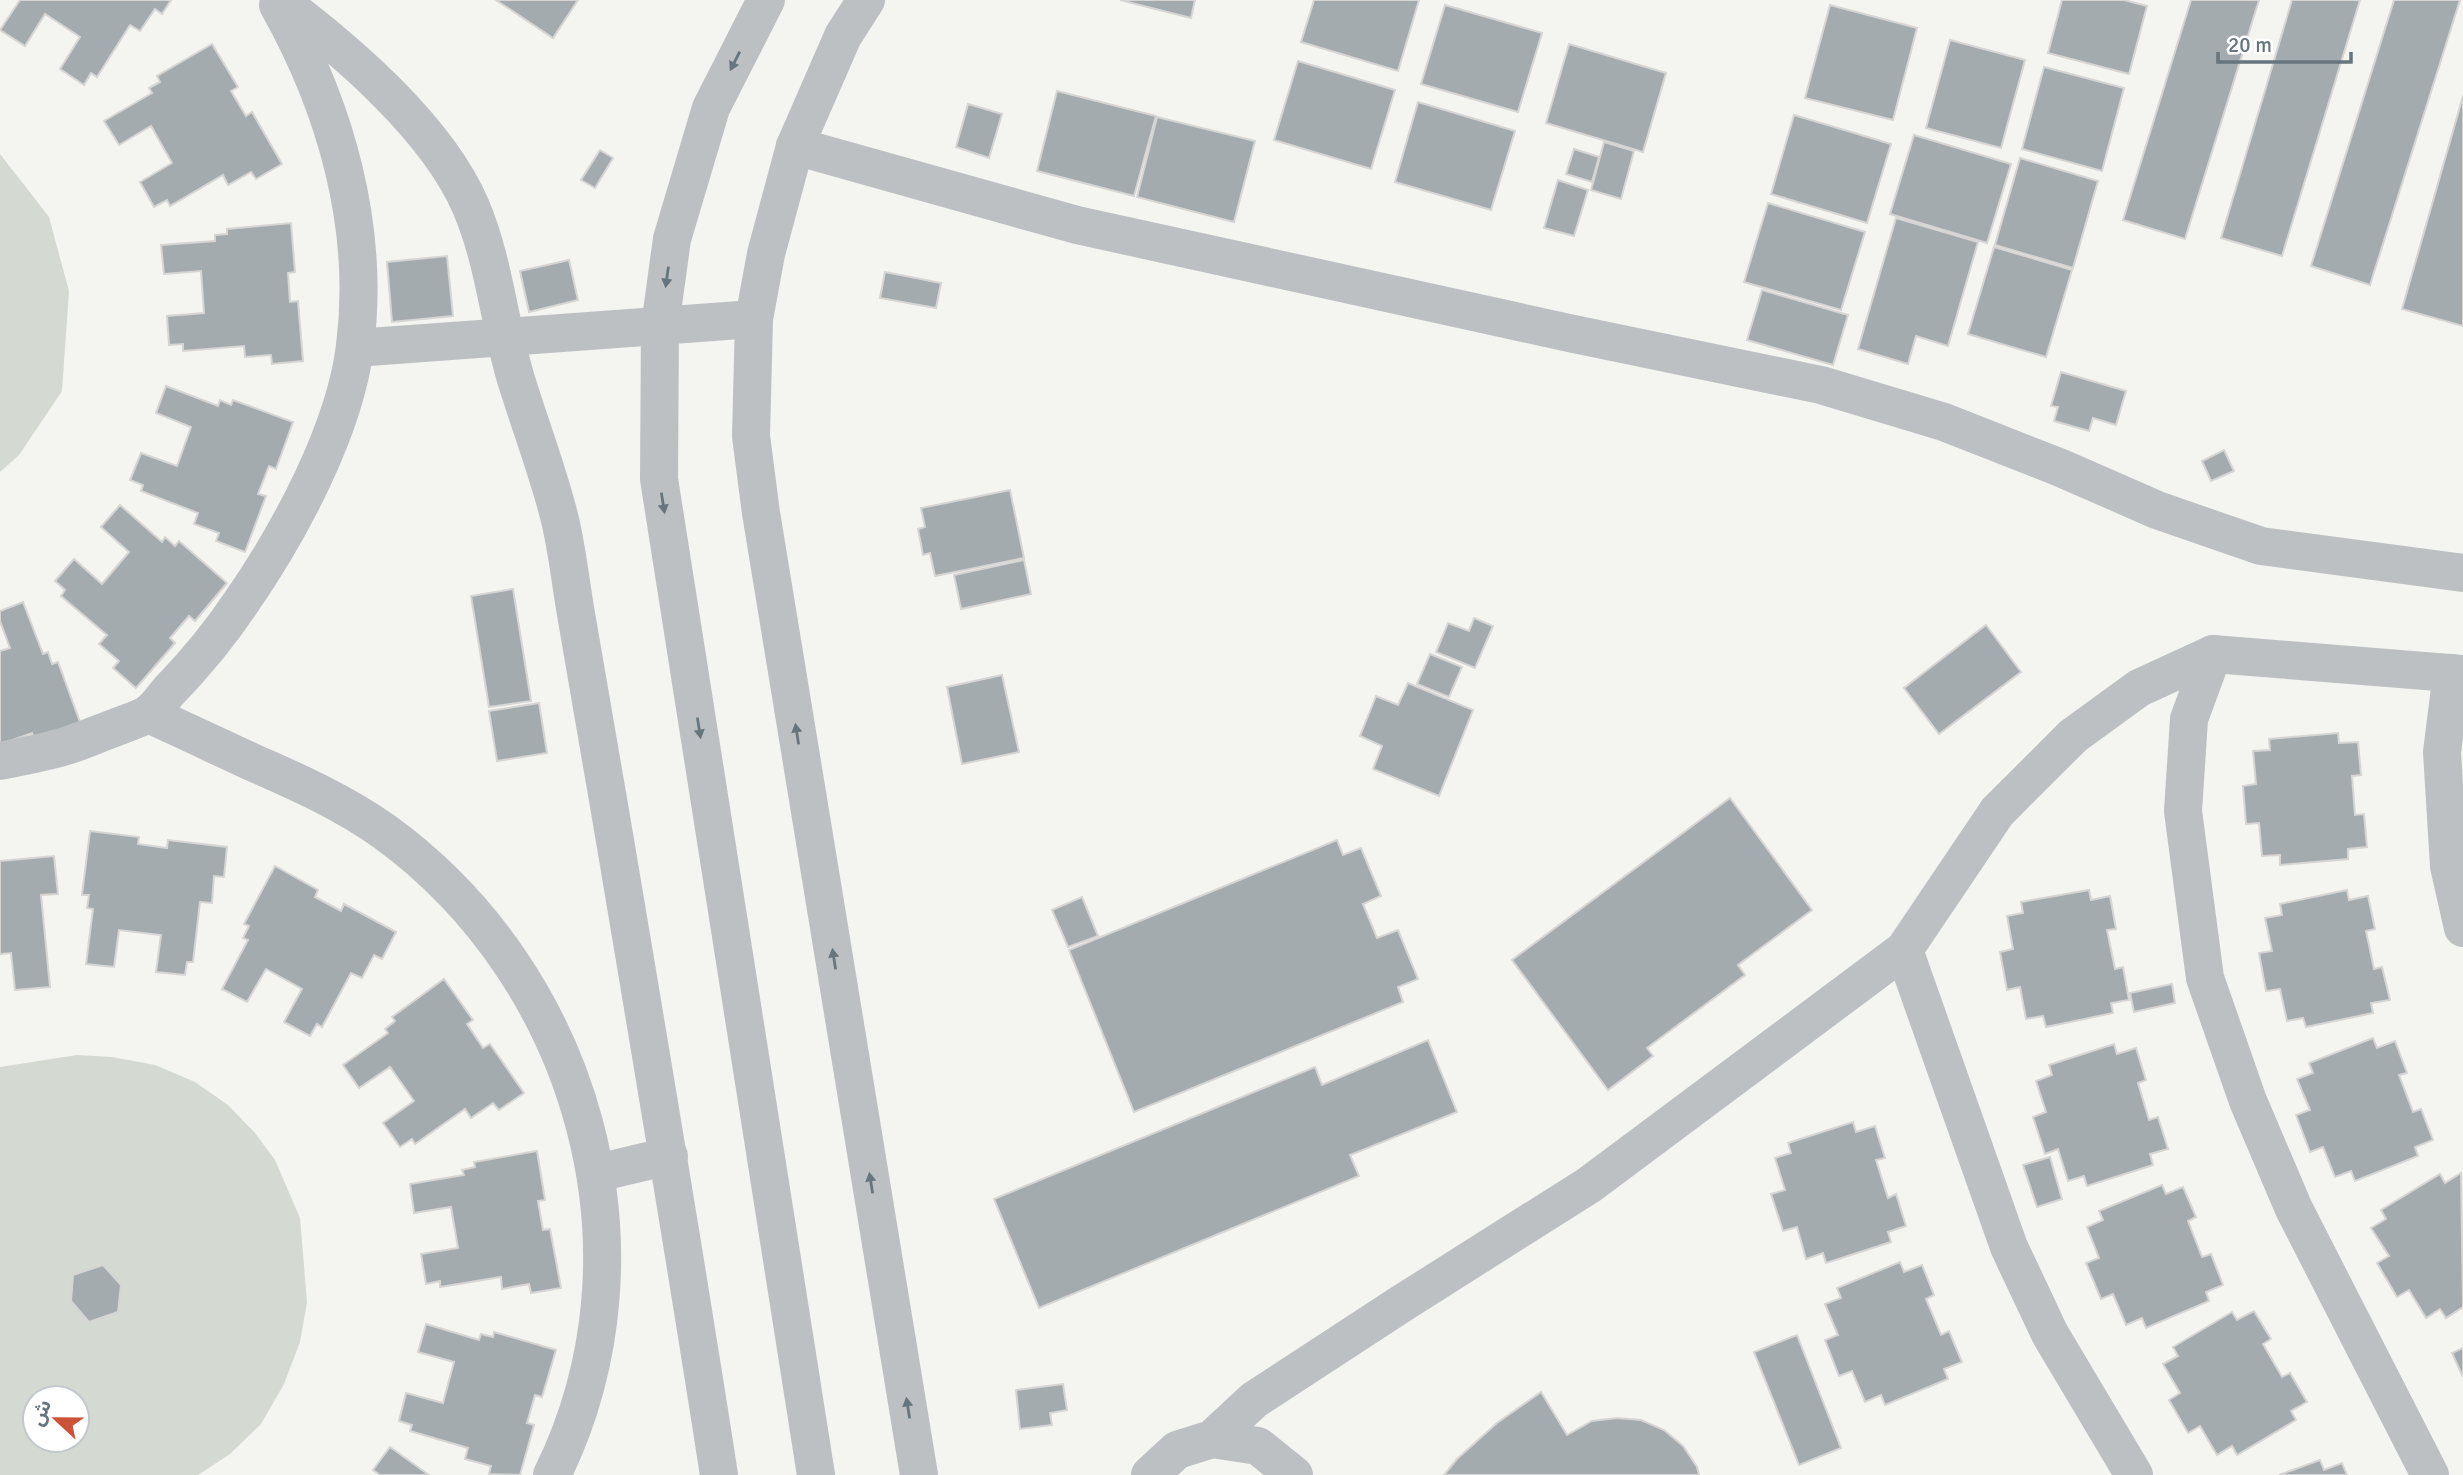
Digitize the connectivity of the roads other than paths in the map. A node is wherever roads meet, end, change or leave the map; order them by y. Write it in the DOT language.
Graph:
graph roads {
  1 [pos="277,0"];
  2 [pos="766,0"];
  3 [pos="866,0"];
  4 [pos="795,146"];
  5 [pos="754,319"];
  6 [pos="660,326"];
  7 [pos="503,337"];
  8 [pos="355,348"];
  9 [pos="2463,573"];
  10 [pos="2213,654"];
  11 [pos="2457,674"];
  12 [pos="148,714"];
  13 [pos="0,761"];
  14 [pos="2463,928"];
  15 [pos="1904,950"];
  16 [pos="669,1156"];
  17 [pos="597,1173"];
  18 [pos="1212,1438"];
  19 [pos="552,1475"];
  20 [pos="719,1475"];
  21 [pos="816,1475"];
  22 [pos="919,1475"];
  23 [pos="1150,1475"];
  24 [pos="1294,1475"];
  25 [pos="2134,1475"];
  26 [pos="2430,1475"];
  1 -- 7 [label="street"];
  1 -- 8 [label="street"];
  2 -- 6 [label="street, one-way"];
  3 -- 4 [label="street"];
  4 -- 5 [label="street"];
  4 -- 9 [label="street"];
  5 -- 6 [label="street"];
  22 -- 5 [label="street, one-way"];
  6 -- 7 [label="street"];
  6 -- 21 [label="street, one-way"];
  7 -- 8 [label="street"];
  7 -- 16 [label="street"];
  8 -- 12 [label="street"];
  10 -- 11 [label="street"];
  10 -- 15 [label="street"];
  10 -- 26 [label="street"];
  11 -- 14 [label="street"];
  12 -- 13 [label="street"];
  12 -- 17 [label="street"];
  15 -- 18 [label="street"];
  15 -- 25 [label="street"];
  16 -- 17 [label="street"];
  16 -- 20 [label="street"];
  17 -- 19 [label="street"];
  18 -- 23 [label="street"];
  18 -- 24 [label="street"];
}
